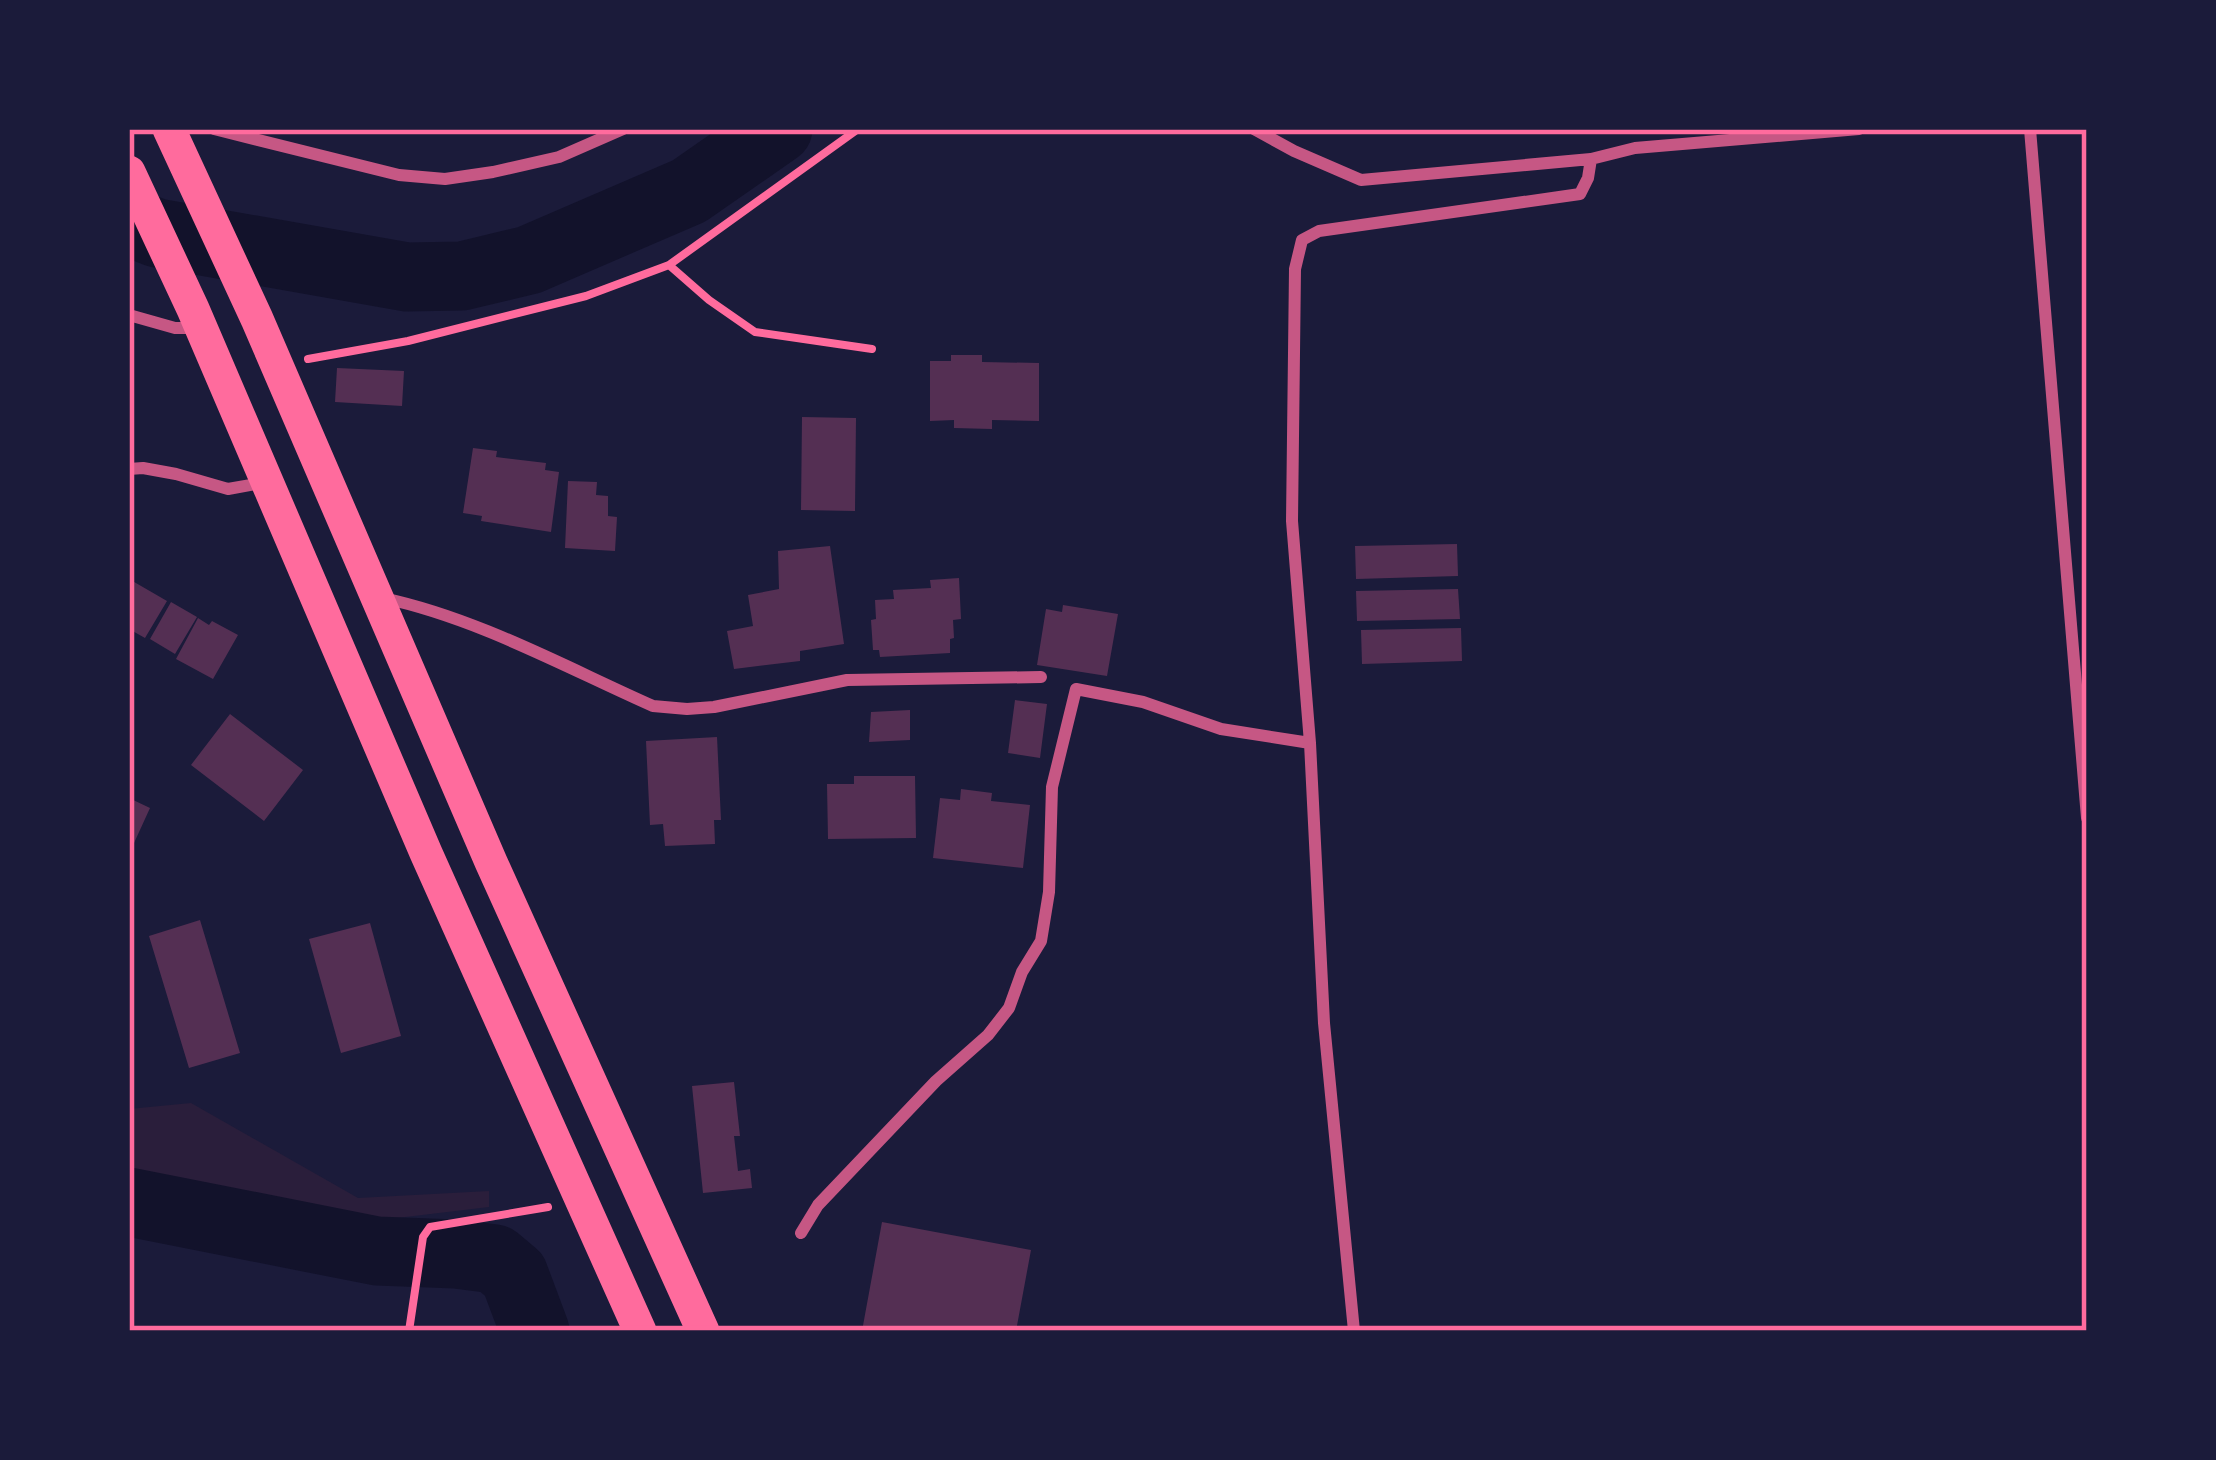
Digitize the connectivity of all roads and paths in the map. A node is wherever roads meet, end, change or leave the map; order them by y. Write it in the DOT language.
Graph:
graph roads {
  1 [pos="214,129"];
  2 [pos="622,129"];
  3 [pos="858,129"];
  4 [pos="1254,129"];
  5 [pos="1859,129"];
  6 [pos="2030,129"];
  7 [pos="170,132"];
  8 [pos="1591,158"];
  9 [pos="129,172"];
  10 [pos="669,266"];
  11 [pos="129,315"];
  12 [pos="197,319"];
  13 [pos="872,349"];
  14 [pos="277,365"];
  15 [pos="129,469"];
  16 [pos="268,482"];
  17 [pos="377,597"];
  18 [pos="1041,677"];
  19 [pos="1310,743"];
  20 [pos="2087,818"];
  21 [pos="582,1202"];
  22 [pos="801,1233"];
  23 [pos="409,1331"];
  24 [pos="640,1331"];
  25 [pos="704,1331"];
  26 [pos="1354,1331"];
  1 -- 2 [label="street"];
  3 -- 10 [label="path"];
  4 -- 8 [label="street"];
  5 -- 8 [label="street"];
  6 -- 20 [label="street"];
  7 -- 14 [label="highway"];
  8 -- 19 [label="street"];
  9 -- 12 [label="highway"];
  10 -- 13 [label="path"];
  10 -- 14 [label="path"];
  11 -- 12 [label="street"];
  12 -- 16 [label="highway"];
  14 -- 17 [label="highway"];
  15 -- 16 [label="street"];
  16 -- 21 [label="highway"];
  17 -- 18 [label="street"];
  17 -- 25 [label="highway"];
  19 -- 22 [label="street"];
  19 -- 26 [label="street"];
  21 -- 23 [label="path"];
  21 -- 24 [label="highway"];
}
